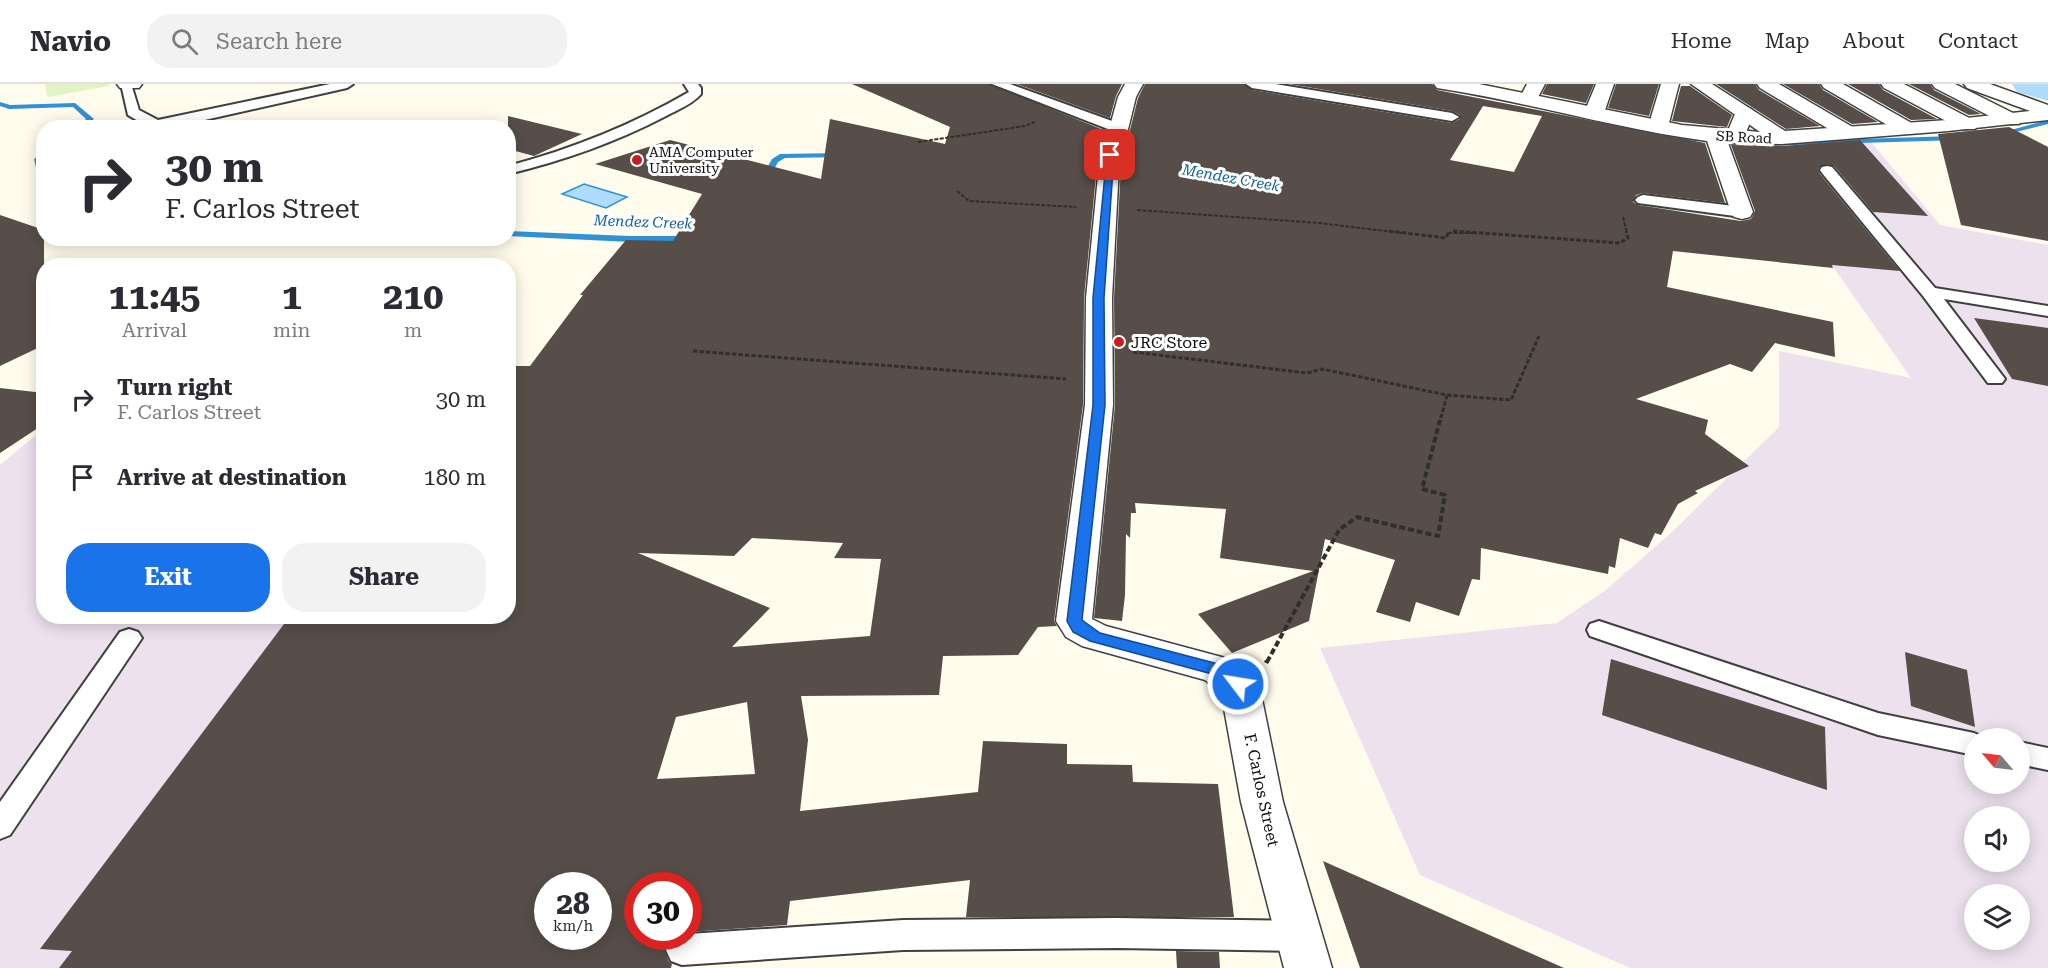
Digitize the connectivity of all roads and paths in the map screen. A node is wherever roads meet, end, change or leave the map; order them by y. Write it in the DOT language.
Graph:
graph roads {
  1 [pos="128,84"];
  2 [pos="347,84"];
  3 [pos="690,84"];
  4 [pos="998,84"];
  5 [pos="1134,84"];
  6 [pos="1252,84"];
  7 [pos="1443,84"];
  8 [pos="1605,84"];
  9 [pos="1670,84"];
  10 [pos="1700,84"];
  11 [pos="1766,84"];
  12 [pos="1830,84"];
  13 [pos="1890,84"];
  14 [pos="1941,84"];
  15 [pos="1973,84"];
  16 [pos="1469,86"];
  17 [pos="1532,92"];
  18 [pos="1068,110"];
  19 [pos="1594,112"];
  20 [pos="1744,113"];
  21 [pos="2048,113"];
  22 [pos="1452,117"];
  23 [pos="148,120"];
  24 [pos="186,120"];
  25 [pos="2012,120"];
  26 [pos="1968,125"];
  27 [pos="1658,127"];
  28 [pos="1118,128"];
  29 [pos="1908,129"];
  30 [pos="1849,133"];
  31 [pos="1725,137"];
  32 [pos="1782,138"];
  33 [pos="918,142"];
  34 [pos="516,168"];
  35 [pos="1827,171"];
  36 [pos="957,191"];
  37 [pos="1643,200"];
  38 [pos="1106,208"];
  39 [pos="1742,212"];
  40 [pos="1929,292"];
  41 [pos="2048,311"];
  42 [pos="1539,336"];
  43 [pos="1099,348"];
  44 [pos="693,351"];
  45 [pos="1995,379"];
  46 [pos="1100,381"];
  47 [pos="1447,395"];
  48 [pos="1599,630"];
  49 [pos="129,638"];
  50 [pos="1238,684"];
  51 [pos="1964,742"];
  52 [pos="2030,755"];
  53 [pos="2048,759"];
  54 [pos="0,826"];
  55 [pos="702,949"];
  56 [pos="1304,952"];
  1 -- 23 [label="lane"];
  2 -- 24 [label="lane"];
  3 -- 34 [label="lane"];
  4 -- 18 [label="lane"];
  5 -- 28 [label="street"];
  6 -- 22 [label="lane"];
  7 -- 16 [label="street, SB Road"];
  8 -- 19 [label="street"];
  9 -- 27 [label="street"];
  10 -- 20 [label="street"];
  11 -- 30 [label="street"];
  12 -- 29 [label="street"];
  13 -- 26 [label="street"];
  14 -- 25 [label="street"];
  15 -- 21 [label="street"];
  16 -- 17 [label="street, SB Road"];
  17 -- 19 [label="street, SB Road"];
  18 -- 28 [label="lane"];
  18 -- 33 [label="path"];
  19 -- 27 [label="street, SB Road"];
  20 -- 31 [label="street"];
  20 -- 32 [label="street"];
  21 -- 25 [label="street, SB Road"];
  25 -- 26 [label="street, SB Road"];
  26 -- 29 [label="street, SB Road"];
  27 -- 31 [label="street, SB Road"];
  28 -- 38 [label="street"];
  29 -- 30 [label="street, SB Road"];
  30 -- 32 [label="street, SB Road"];
  31 -- 32 [label="street, SB Road"];
  31 -- 39 [label="street"];
  35 -- 40 [label="lane"];
  36 -- 38 [label="path"];
  37 -- 38 [label="path"];
  37 -- 39 [label="lane"];
  38 -- 43 [label="street"];
  40 -- 41 [label="lane"];
  40 -- 45 [label="lane"];
  42 -- 47 [label="path"];
  43 -- 46 [label="street"];
  43 -- 47 [label="path"];
  44 -- 46 [label="path"];
  46 -- 50 [label="street"];
  47 -- 50 [label="path"];
  48 -- 51 [label="lane"];
  49 -- 54 [label="lane"];
  50 -- 56 [label="street, F. Carlos Street"];
  52 -- 53 [label="lane"];
  55 -- 56 [label="lane"];
}
